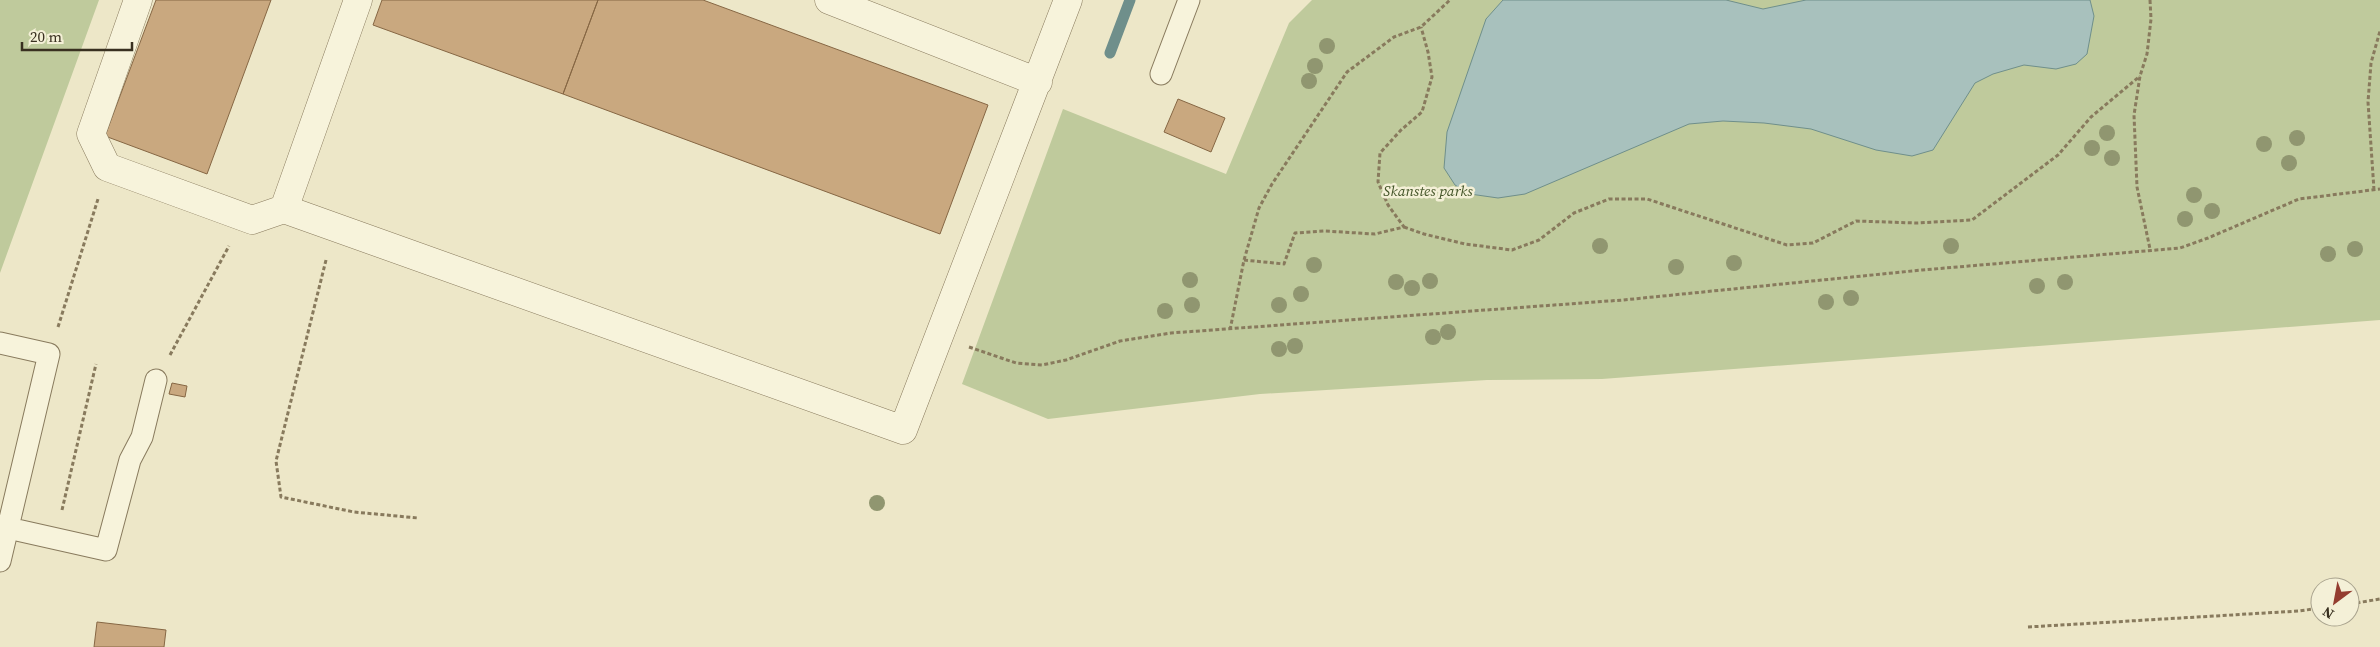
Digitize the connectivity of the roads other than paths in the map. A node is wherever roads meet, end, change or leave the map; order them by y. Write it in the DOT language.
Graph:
graph roads {
  1 [pos="138,0"];
  2 [pos="358,0"];
  3 [pos="829,0"];
  4 [pos="1068,0"];
  5 [pos="1189,0"];
  6 [pos="861,6"];
  7 [pos="1161,74"];
  8 [pos="1038,82"];
  9 [pos="284,209"];
  10 [pos="0,343"];
  11 [pos="156,380"];
  12 [pos="8,528"];
  13 [pos="0,561"];
  1 -- 9 [label="street"];
  2 -- 9 [label="street"];
  3 -- 6 [label="street"];
  4 -- 8 [label="street"];
  5 -- 7 [label="lane"];
  6 -- 8 [label="street"];
  8 -- 9 [label="street"];
  10 -- 12 [label="lane"];
  11 -- 12 [label="lane"];
  12 -- 13 [label="lane"];
}
